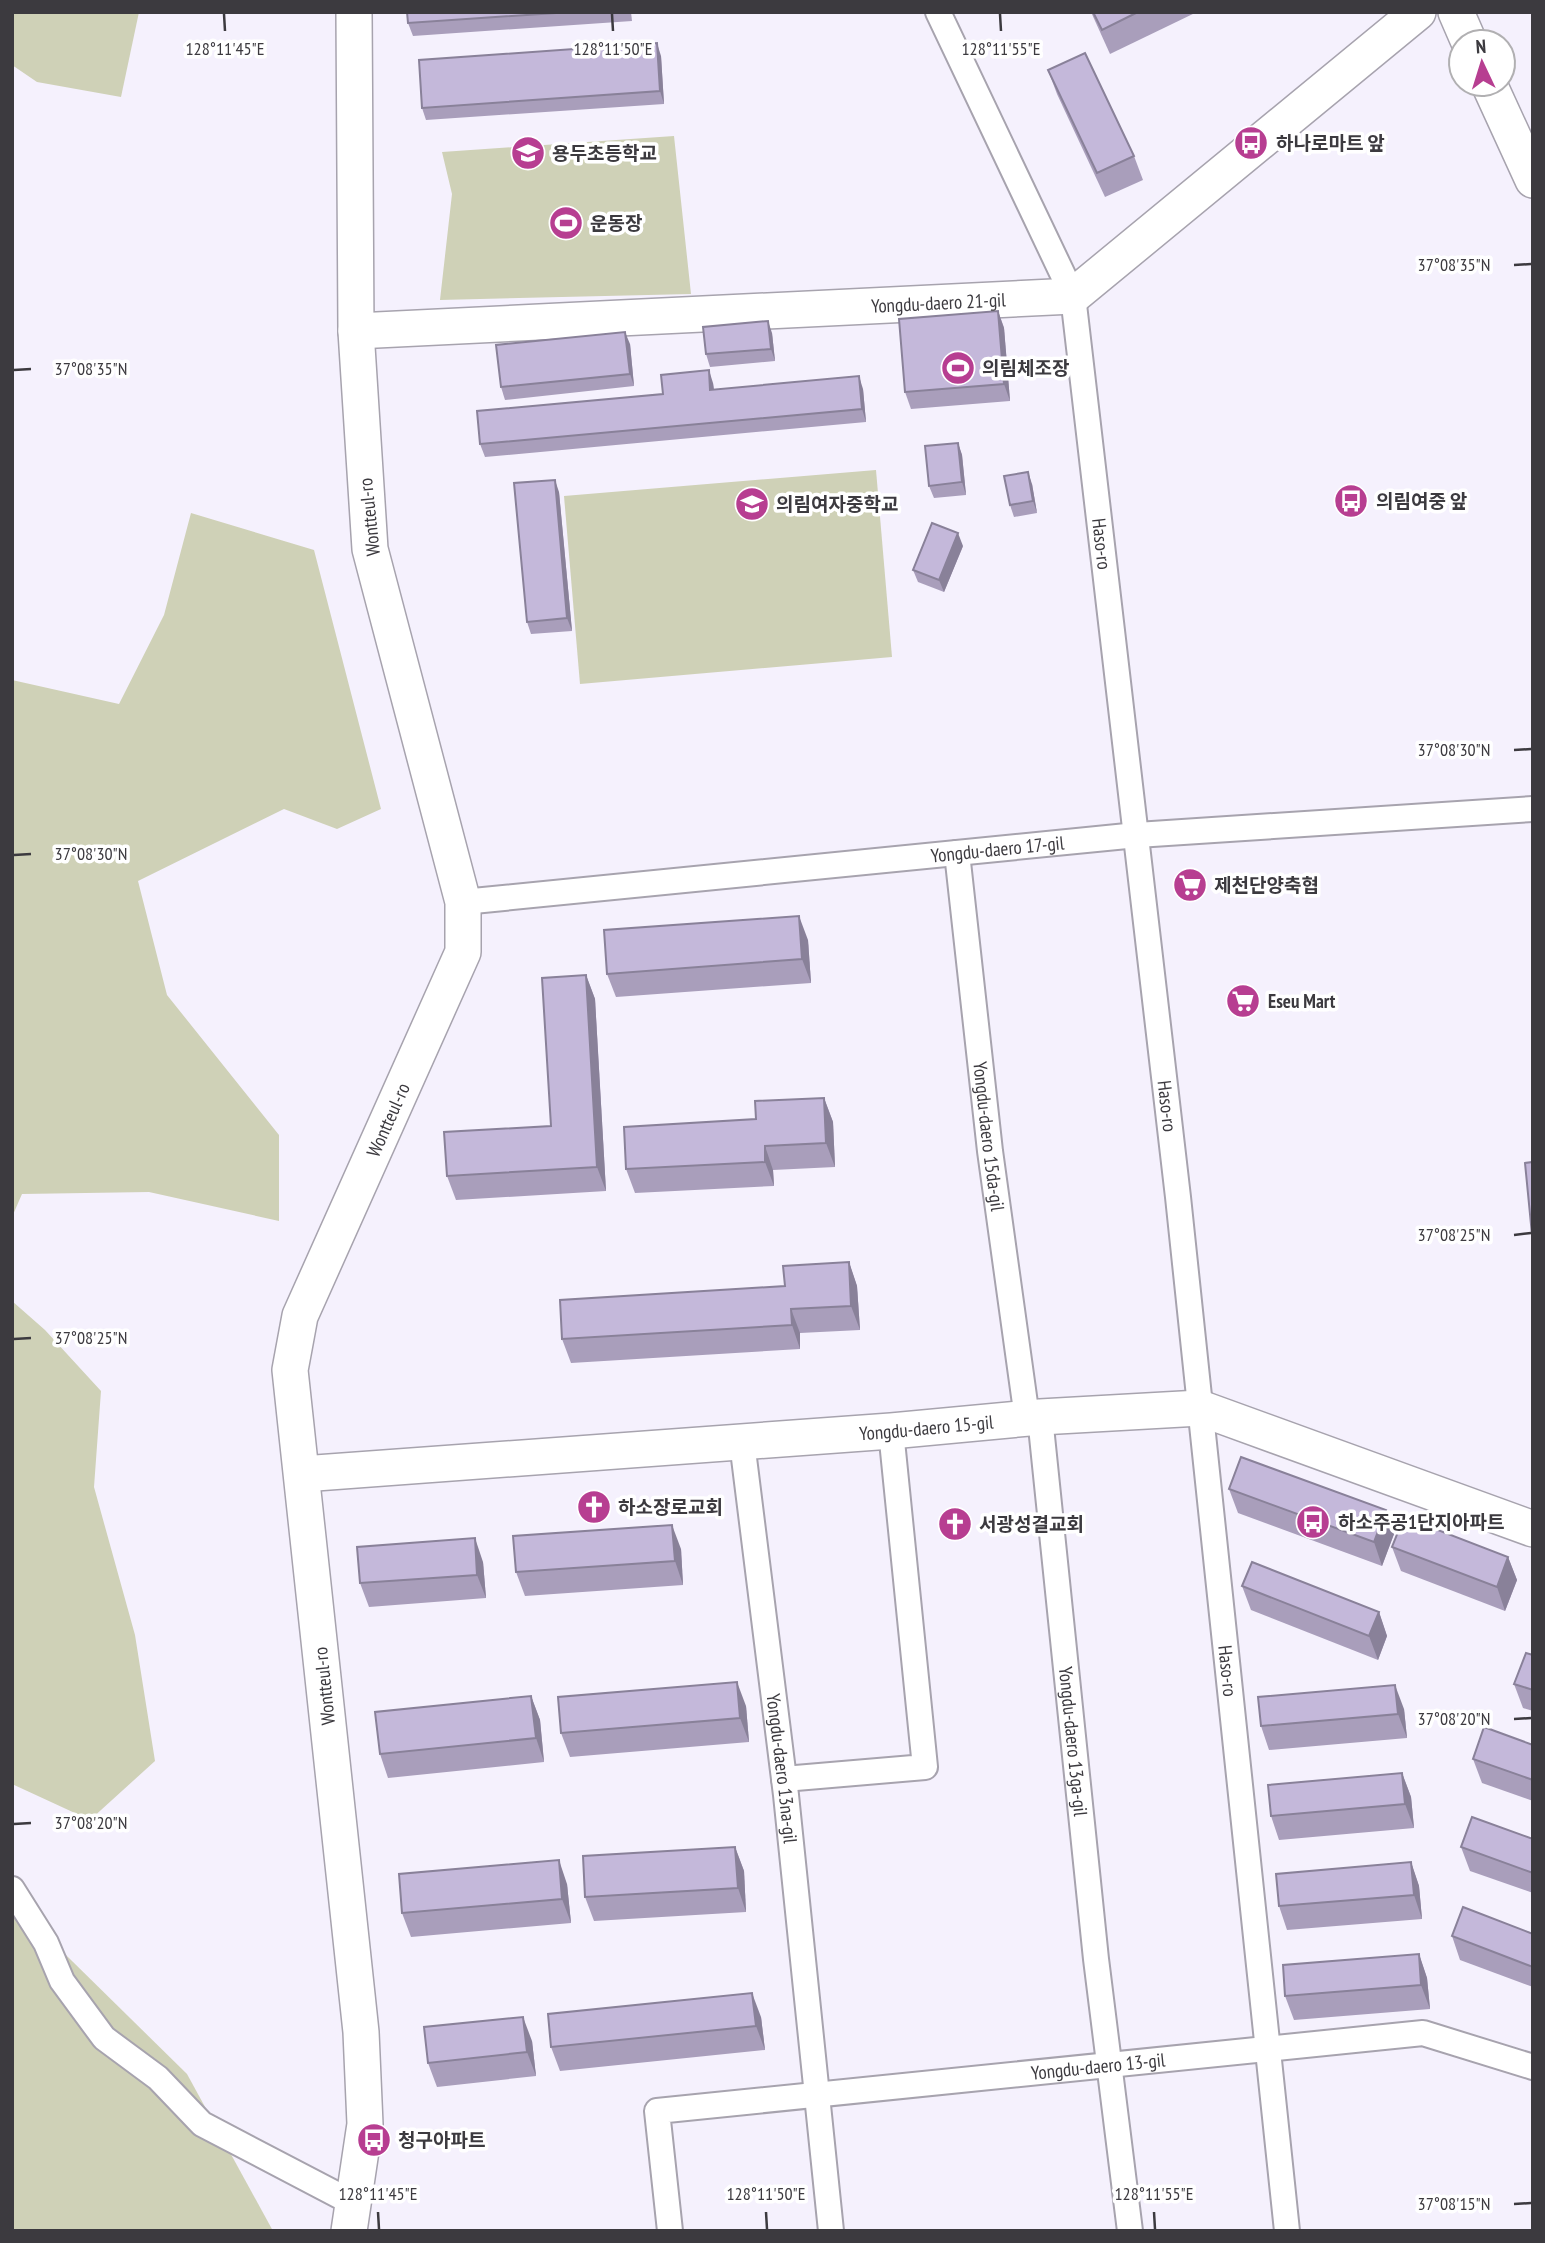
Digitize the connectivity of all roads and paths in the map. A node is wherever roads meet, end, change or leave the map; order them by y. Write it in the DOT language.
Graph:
graph roads {
  1 [pos="354,12"];
  2 [pos="938,12"];
  3 [pos="1418,12"];
  4 [pos="1455,12"];
  5 [pos="1462,28"];
  6 [pos="1495,98"];
  7 [pos="1533,180"];
  8 [pos="1073,296"];
  9 [pos="356,331"];
  10 [pos="1533,809"];
  11 [pos="1137,835"];
  12 [pos="957,853"];
  13 [pos="463,902"];
  14 [pos="1200,1408"];
  15 [pos="1033,1417"];
  16 [pos="891,1431"];
  17 [pos="742,1442"];
  18 [pos="302,1474"];
  19 [pos="1533,1529"];
  20 [pos="783,1779"];
  21 [pos="12,1889"];
  22 [pos="1268,2049"];
  23 [pos="1109,2064"];
  24 [pos="1533,2067"];
  25 [pos="816,2095"];
  26 [pos="351,2217"];
  27 [pos="670,2231"];
  28 [pos="831,2231"];
  29 [pos="1130,2231"];
  30 [pos="1287,2231"];
  1 -- 9 [label="street, Wontteul-ro"];
  2 -- 8 [label="street, Haso-ro"];
  3 -- 8 [label="street"];
  4 -- 5 [label="street"];
  6 -- 7 [label="street"];
  8 -- 9 [label="street, Yongdu-daero 21-gil"];
  8 -- 11 [label="street, Haso-ro"];
  9 -- 13 [label="street, Wontteul-ro"];
  10 -- 11 [label="street, Yongdu-daero 17-gil"];
  11 -- 12 [label="street, Yongdu-daero 17-gil"];
  11 -- 14 [label="street, Haso-ro"];
  12 -- 13 [label="street, Yongdu-daero 17-gil"];
  12 -- 15 [label="street, Yongdu-daero 15da-gil"];
  13 -- 18 [label="street, Wontteul-ro"];
  14 -- 15 [label="street, Yongdu-daero 15-gil"];
  14 -- 19 [label="street, Yongdu-daero 15-gil"];
  14 -- 22 [label="street, Haso-ro"];
  15 -- 16 [label="street, Yongdu-daero 15-gil"];
  15 -- 23 [label="street, Yongdu-daero 13ga-gil"];
  16 -- 17 [label="street, Yongdu-daero 15-gil"];
  16 -- 20 [label="street"];
  17 -- 18 [label="street, Yongdu-daero 15-gil"];
  17 -- 20 [label="street, Yongdu-daero 13na-gil"];
  18 -- 26 [label="street, Wontteul-ro"];
  20 -- 25 [label="street, Yongdu-daero 13na-gil"];
  21 -- 26 [label="street"];
  22 -- 23 [label="street, Yongdu-daero 13-gil"];
  22 -- 24 [label="street, Yongdu-daero 13-gil"];
  22 -- 30 [label="street, Haso-ro"];
  23 -- 25 [label="street, Yongdu-daero 13-gil"];
  23 -- 29 [label="street, Yongdu-daero 13ga-gil"];
  25 -- 27 [label="street, Yongdu-daero 13-gil"];
  25 -- 28 [label="street, Yongdu-daero 13na-gil"];
}
